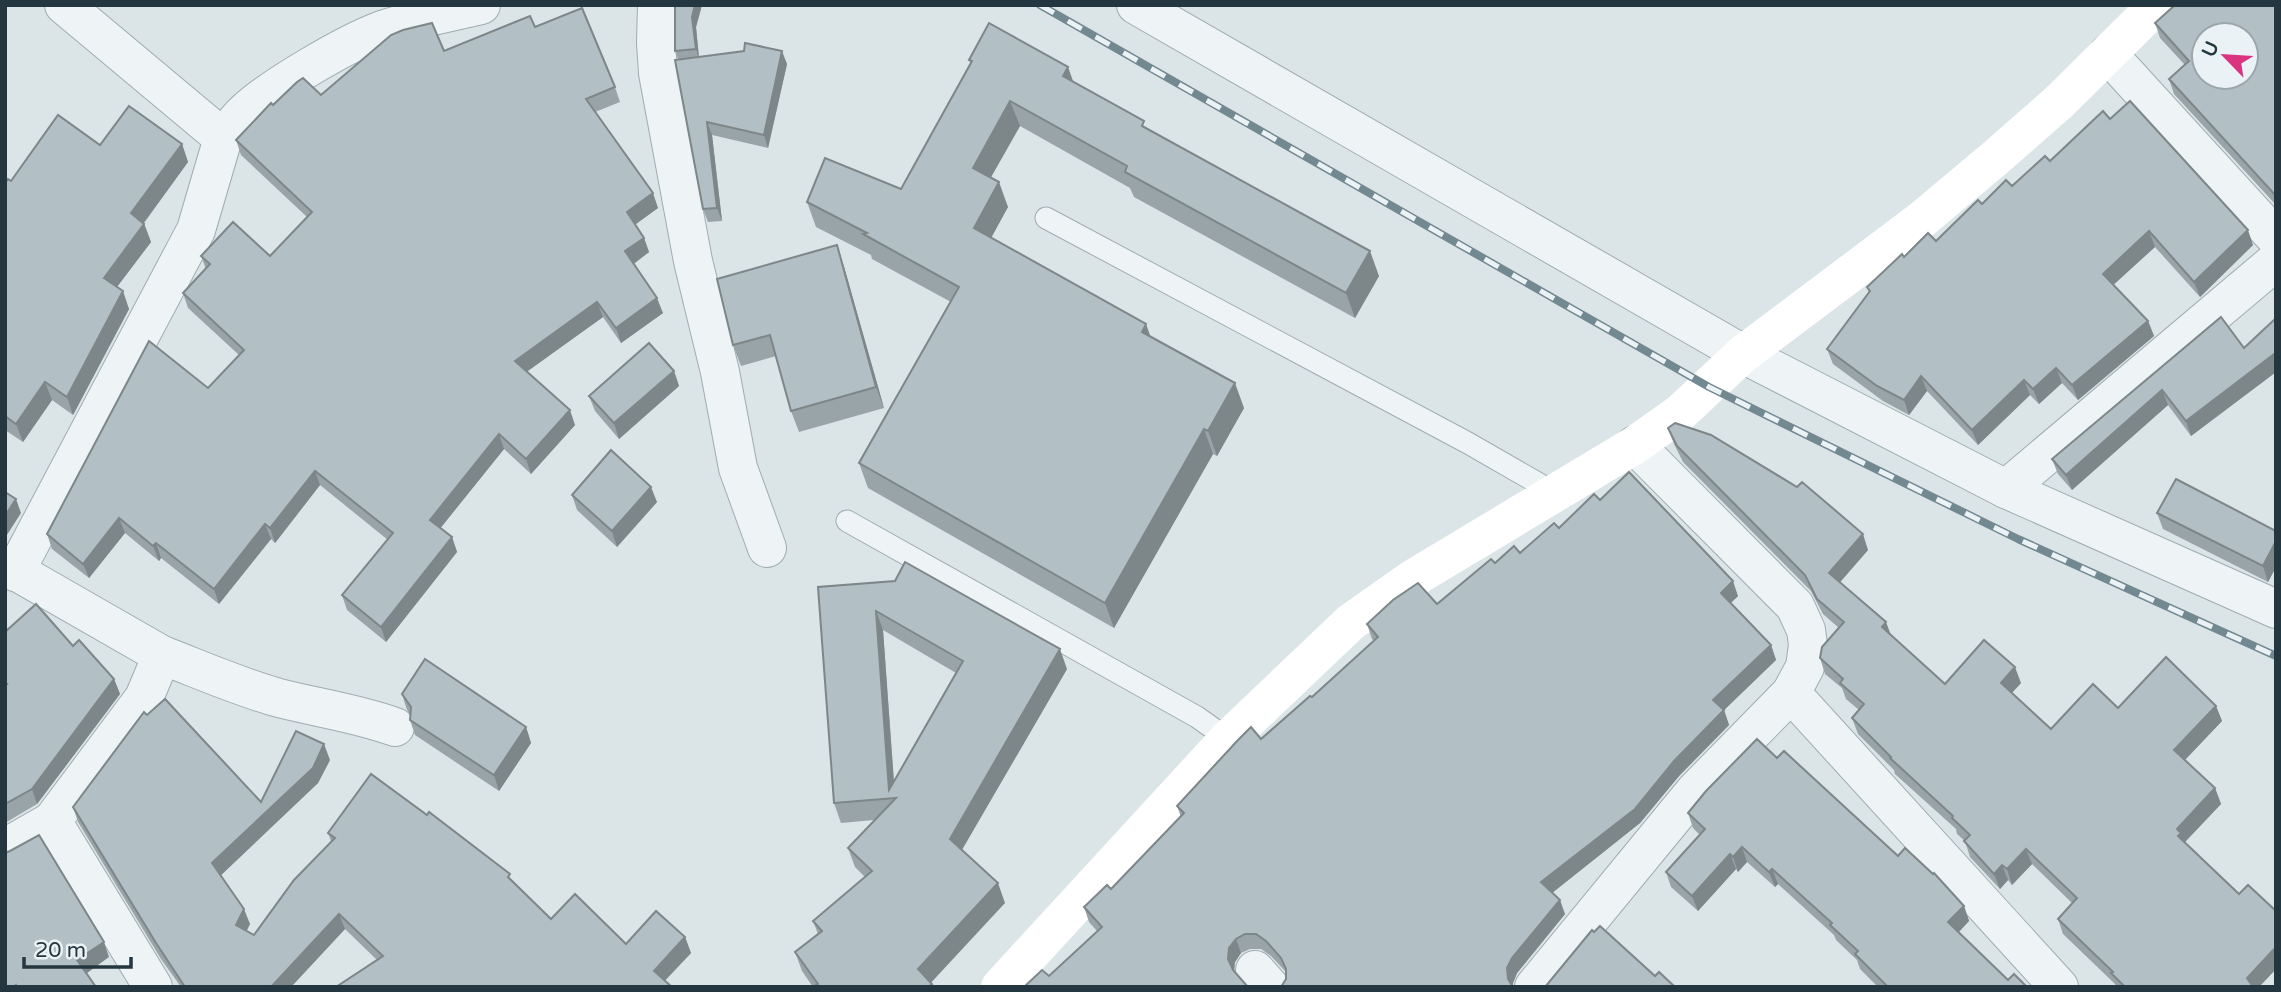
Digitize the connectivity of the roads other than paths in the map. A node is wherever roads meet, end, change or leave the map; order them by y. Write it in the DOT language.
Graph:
graph roads {
  1 [pos="64,5"];
  2 [pos="481,5"];
  3 [pos="657,5"];
  4 [pos="1136,5"];
  5 [pos="2157,5"];
  6 [pos="2108,54"];
  7 [pos="223,138"];
  8 [pos="1046,218"];
  9 [pos="2276,238"];
  10 [pos="2276,261"];
  11 [pos="1743,354"];
  12 [pos="1635,445"];
  13 [pos="2006,489"];
  14 [pos="1555,494"];
  15 [pos="847,522"];
  16 [pos="766,548"];
  17 [pos="10,568"];
  18 [pos="2276,609"];
  19 [pos="155,673"];
  20 [pos="1791,693"];
  21 [pos="395,727"];
  22 [pos="1228,739"];
  23 [pos="52,821"];
  24 [pos="5,848"];
  25 [pos="153,987"];
  26 [pos="1000,987"];
  27 [pos="1534,987"];
  28 [pos="2059,987"];
  1 -- 7 [label="street"];
  2 -- 7 [label="street"];
  3 -- 16 [label="street"];
  4 -- 11 [label="street"];
  5 -- 6 [label="street"];
  6 -- 9 [label="street"];
  6 -- 11 [label="street"];
  7 -- 17 [label="street"];
  8 -- 14 [label="lane"];
  10 -- 13 [label="street"];
  11 -- 12 [label="street"];
  11 -- 13 [label="street"];
  12 -- 14 [label="street"];
  12 -- 20 [label="street"];
  13 -- 18 [label="street"];
  14 -- 22 [label="street"];
  15 -- 22 [label="lane"];
  17 -- 19 [label="street"];
  19 -- 21 [label="street"];
  19 -- 23 [label="street"];
  20 -- 27 [label="street"];
  20 -- 28 [label="street"];
  22 -- 26 [label="street"];
  23 -- 24 [label="street"];
  23 -- 25 [label="street"];
}
